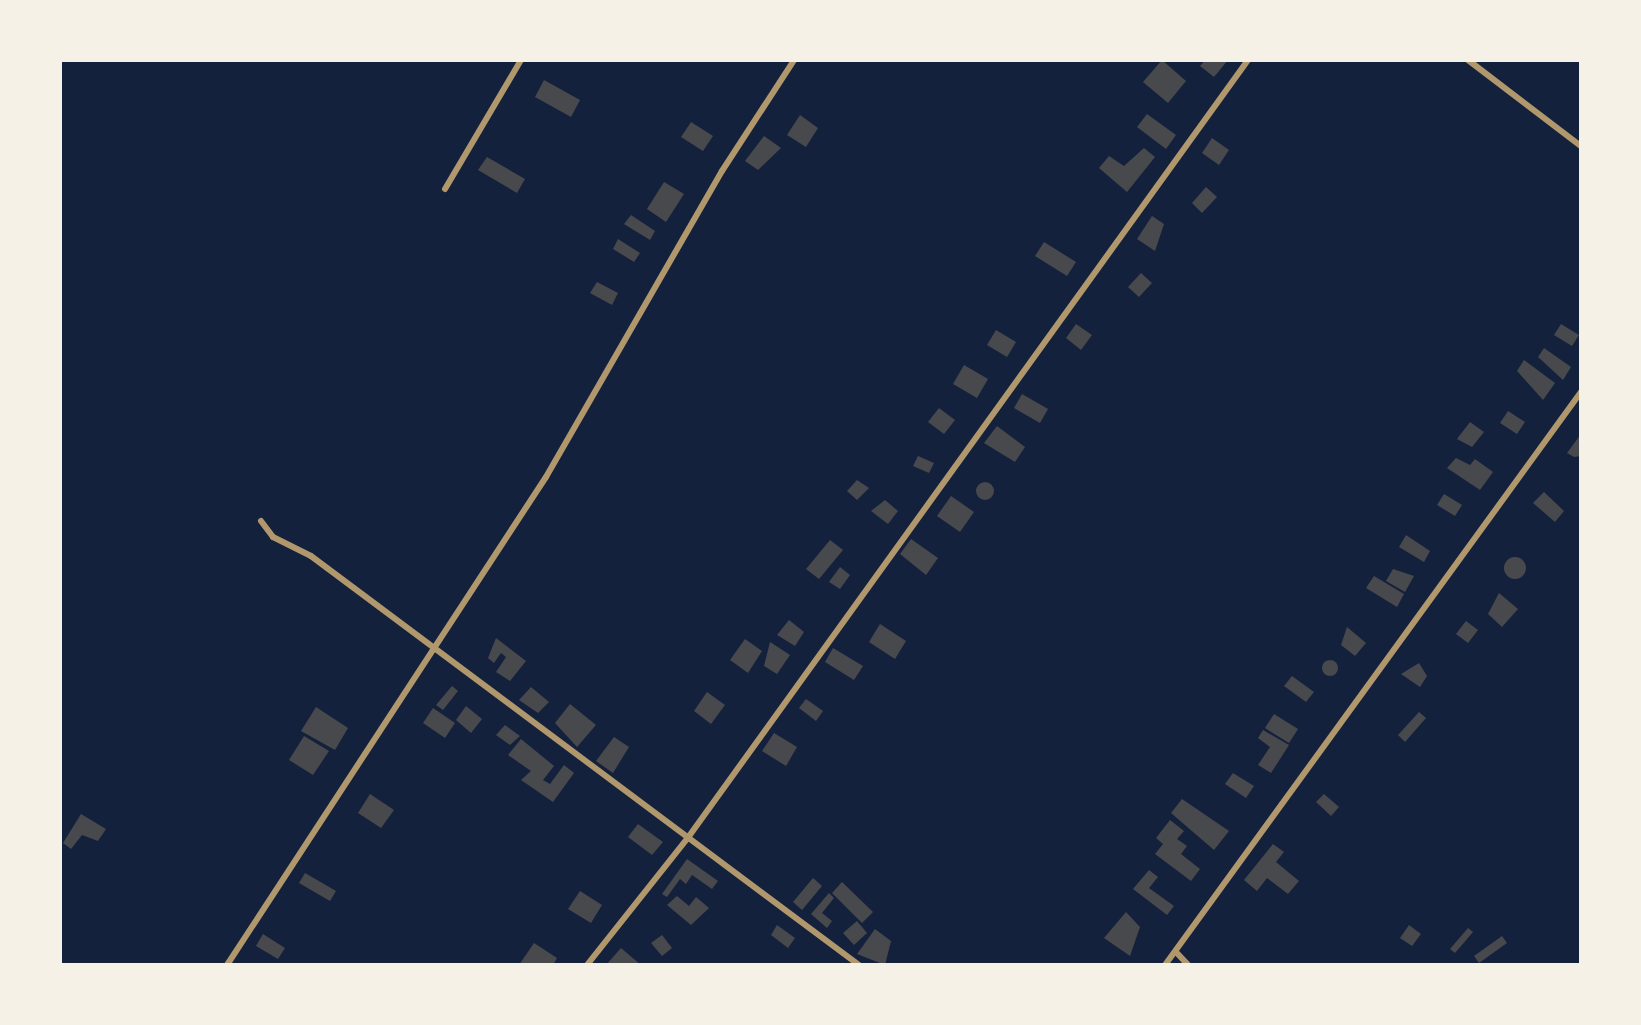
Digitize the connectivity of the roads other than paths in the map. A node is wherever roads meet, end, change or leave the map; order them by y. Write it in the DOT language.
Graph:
graph roads {
  1 [pos="520,60"];
  2 [pos="794,60"];
  3 [pos="1248,60"];
  4 [pos="1468,60"];
  5 [pos="1581,146"];
  6 [pos="446,189"];
  7 [pos="1581,392"];
  8 [pos="261,521"];
  9 [pos="436,648"];
  10 [pos="687,839"];
  11 [pos="1176,952"];
  12 [pos="227,965"];
  13 [pos="587,965"];
  14 [pos="859,965"];
  15 [pos="1166,965"];
  16 [pos="1188,965"];
  1 -- 6 [label="street"];
  2 -- 9 [label="street"];
  3 -- 10 [label="street"];
  4 -- 5 [label="street"];
  7 -- 11 [label="street"];
  8 -- 9 [label="street"];
  9 -- 10 [label="street"];
  9 -- 12 [label="street"];
  10 -- 13 [label="street"];
  10 -- 14 [label="street"];
  11 -- 15 [label="street"];
  11 -- 16 [label="street"];
}
